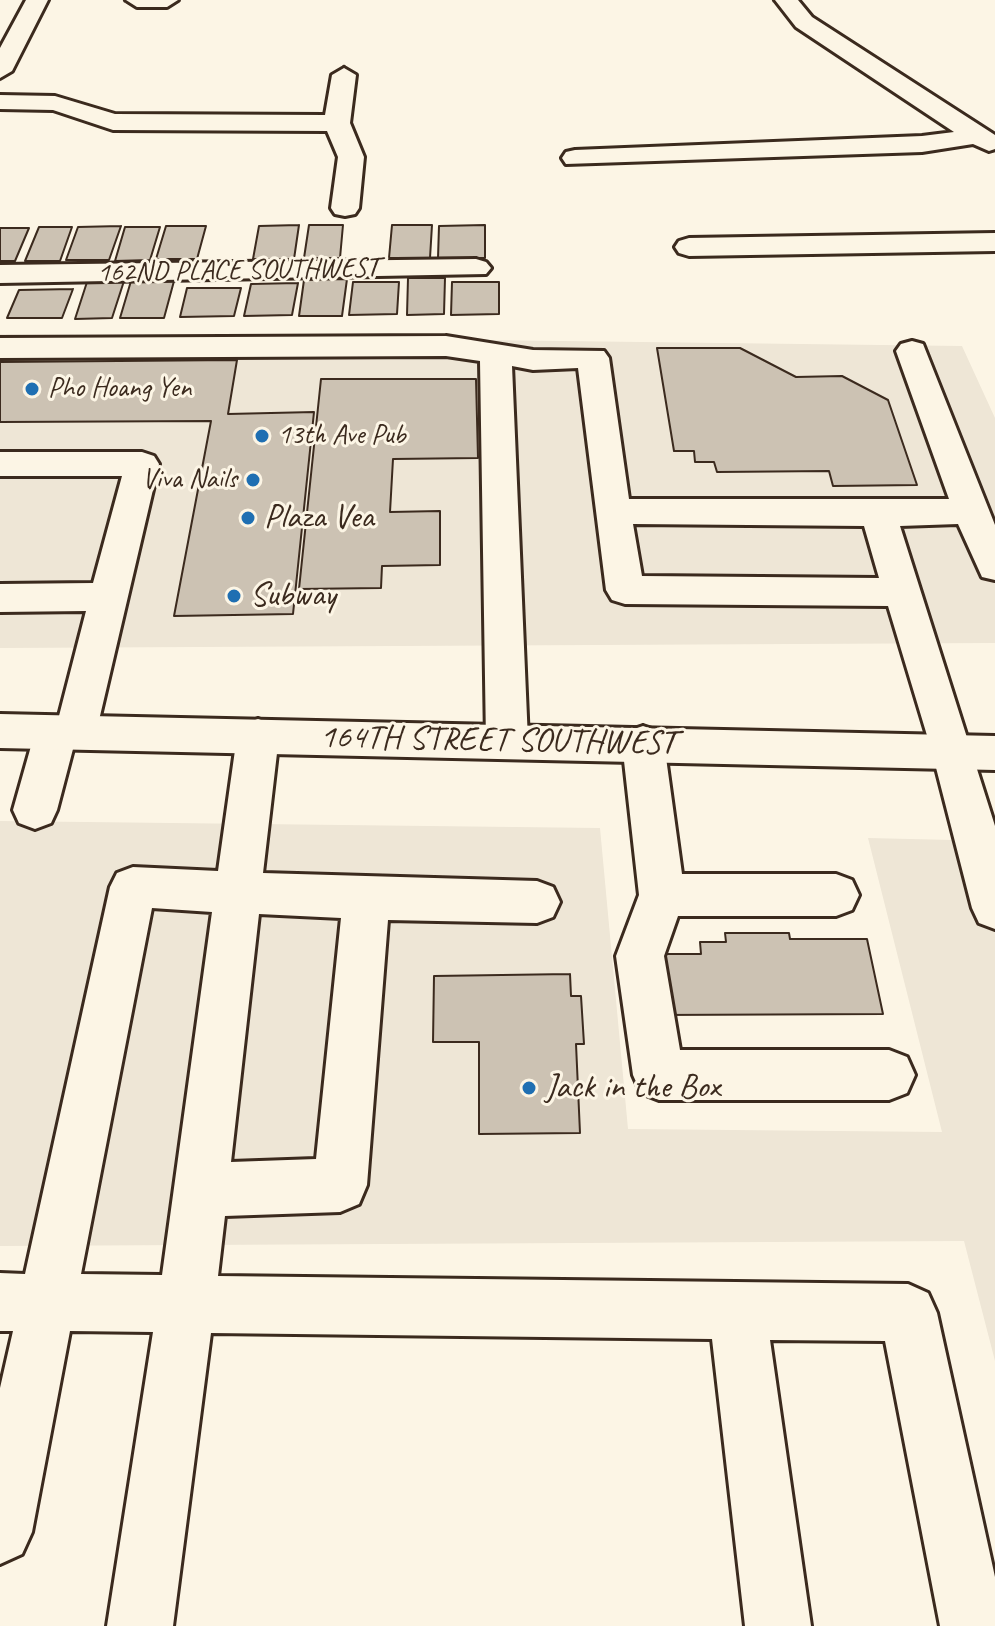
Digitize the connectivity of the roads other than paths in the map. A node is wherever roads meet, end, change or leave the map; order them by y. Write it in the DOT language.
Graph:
graph roads {
  1 [pos="37,0"];
  2 [pos="137,0"];
  3 [pos="167,0"];
  4 [pos="786,0"];
  5 [pos="0,71"];
  6 [pos="344,75"];
  7 [pos="0,102"];
  8 [pos="337,123"];
  9 [pos="986,141"];
  10 [pos="575,158"];
  11 [pos="345,208"];
  12 [pos="995,242"];
  13 [pos="689,247"];
  14 [pos="476,268"];
  15 [pos="0,274"];
  16 [pos="0,348"];
  17 [pos="912,351"];
  18 [pos="491,352"];
  19 [pos="0,464"];
  20 [pos="613,511"];
  21 [pos="971,511"];
  22 [pos="878,514"];
  23 [pos="995,567"];
  24 [pos="902,592"];
  25 [pos="109,597"];
  26 [pos="0,598"];
  27 [pos="0,731"];
  28 [pos="66,732"];
  29 [pos="258,736"];
  30 [pos="507,741"];
  31 [pos="643,743"];
  32 [pos="974,752"];
  33 [pos="35,810"];
  34 [pos="993,891"];
  35 [pos="235,893"];
  36 [pos="662,895"];
  37 [pos="836,895"];
  38 [pos="366,899"];
  39 [pos="537,902"];
  40 [pos="889,1075"];
  41 [pos="200,1190"];
  42 [pos="24,1302"];
  43 [pos="186,1305"];
  44 [pos="737,1311"];
  45 [pos="0,1532"];
  46 [pos="140,1626"];
  47 [pos="778,1626"];
  48 [pos="973,1626"];
  1 -- 5 [label="street"];
  2 -- 3 [label="street"];
  4 -- 9 [label="street"];
  6 -- 8 [label="street"];
  7 -- 8 [label="street"];
  8 -- 11 [label="street"];
  9 -- 10 [label="street"];
  12 -- 13 [label="street"];
  14 -- 15 [label="street, 162ND PLACE SOUTHWEST"];
  16 -- 18 [label="street"];
  17 -- 21 [label="street"];
  18 -- 20 [label="street"];
  18 -- 30 [label="street"];
  19 -- 25 [label="street"];
  20 -- 22 [label="street"];
  20 -- 24 [label="street"];
  21 -- 22 [label="street"];
  21 -- 23 [label="street"];
  22 -- 24 [label="street"];
  24 -- 32 [label="street"];
  25 -- 26 [label="street"];
  25 -- 28 [label="street"];
  27 -- 28 [label="street, 164TH STREET SOUTHWEST"];
  28 -- 29 [label="street, 164TH STREET SOUTHWEST"];
  28 -- 33 [label="street"];
  29 -- 30 [label="street, 164TH STREET SOUTHWEST"];
  29 -- 35 [label="street"];
  30 -- 31 [label="street, 164TH STREET SOUTHWEST"];
  31 -- 32 [label="street, 164TH STREET SOUTHWEST"];
  31 -- 36 [label="street"];
  32 -- 34 [label="street"];
  35 -- 38 [label="street"];
  35 -- 41 [label="street"];
  35 -- 42 [label="street"];
  36 -- 37 [label="street"];
  36 -- 40 [label="street"];
  38 -- 39 [label="street"];
  38 -- 41 [label="street"];
  41 -- 43 [label="street"];
  42 -- 43 [label="street"];
  42 -- 45 [label="street"];
  43 -- 44 [label="street"];
  43 -- 46 [label="street"];
  44 -- 47 [label="street"];
  44 -- 48 [label="street"];
}
